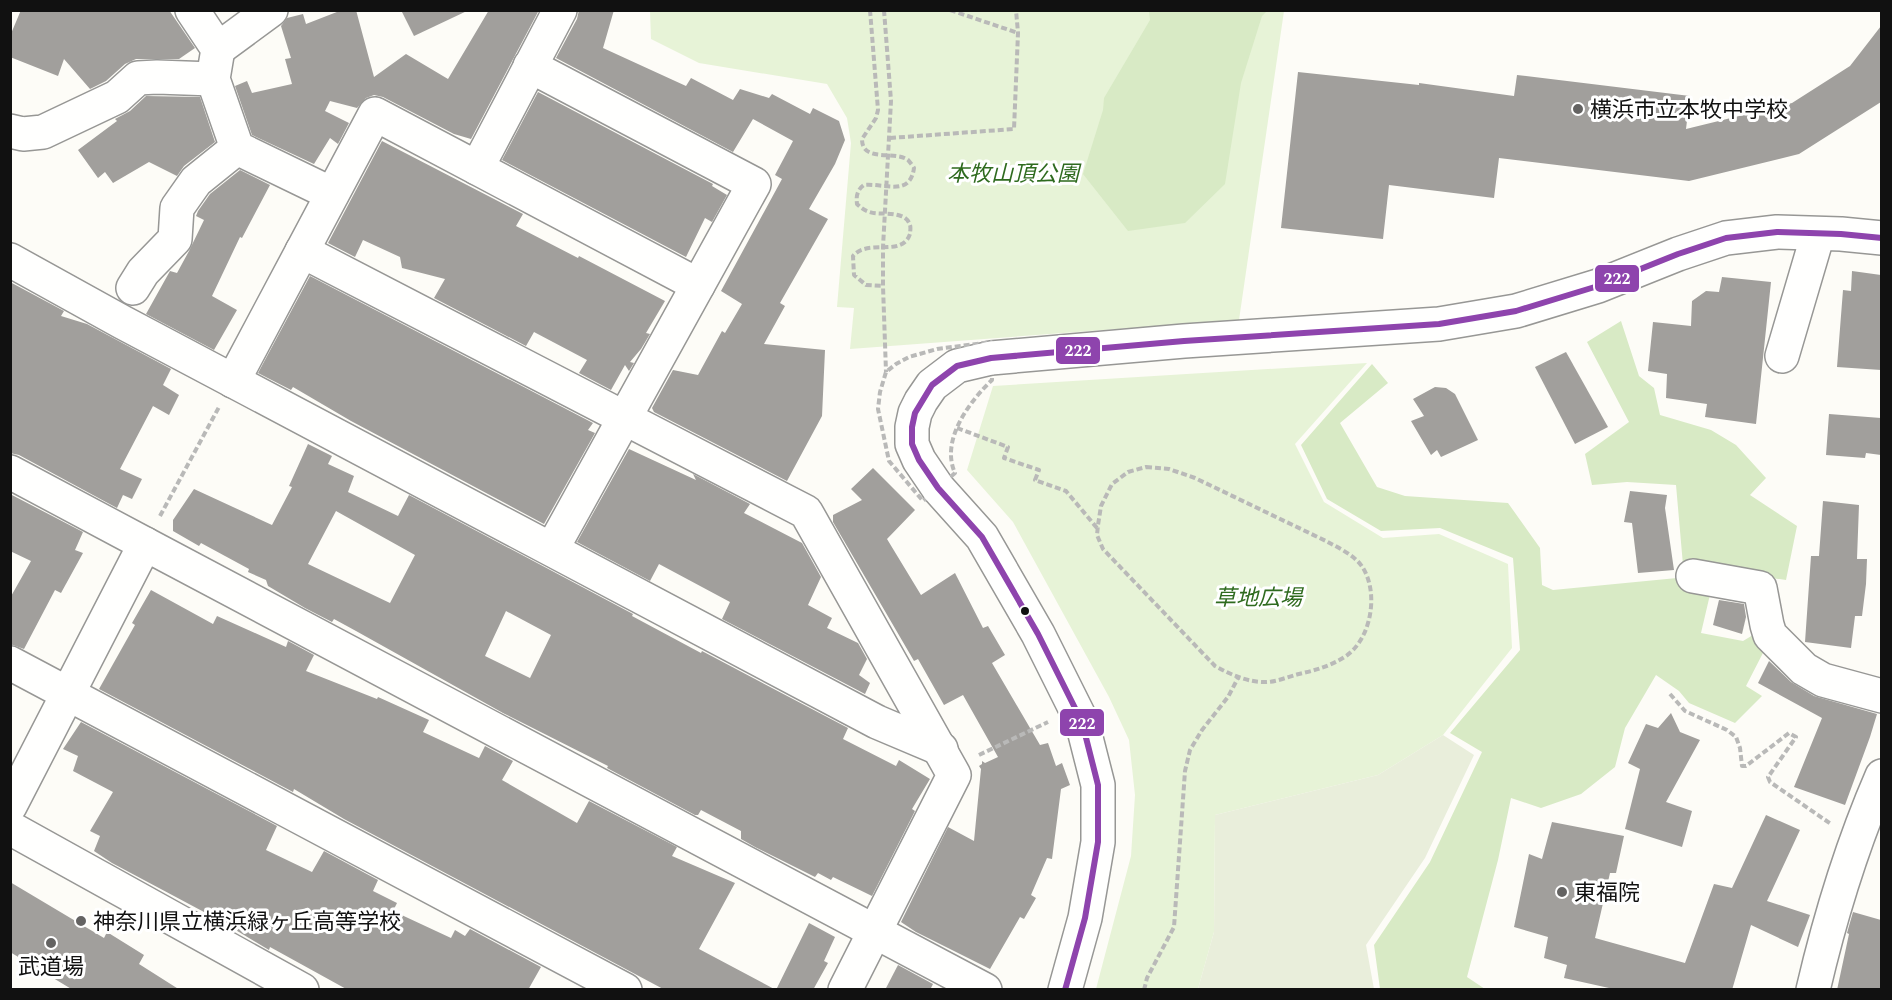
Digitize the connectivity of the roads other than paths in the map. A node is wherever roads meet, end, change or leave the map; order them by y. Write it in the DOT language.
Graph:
graph roads {
  1 [pos="192,10"];
  2 [pos="270,10"];
  3 [pos="560,10"];
  4 [pos="216,64"];
  5 [pos="531,66"];
  6 [pos="10,131"];
  7 [pos="237,148"];
  8 [pos="477,168"];
  9 [pos="332,194"];
  10 [pos="1818,234"];
  11 [pos="1881,238"];
  12 [pos="302,251"];
  13 [pos="10,260"];
  14 [pos="698,285"];
  15 [pos="127,308"];
  16 [pos="1782,356"];
  17 [pos="233,381"];
  18 [pos="625,418"];
  19 [pos="10,472"];
  20 [pos="145,544"];
  21 [pos="552,549"];
  22 [pos="1693,576"];
  23 [pos="10,663"];
  24 [pos="68,694"];
  25 [pos="1881,696"];
  26 [pos="946,758"];
  27 [pos="1879,788"];
  28 [pos="10,806"];
  29 [pos="10,828"];
  30 [pos="875,929"];
  31 [pos="302,990"];
  32 [pos="625,990"];
  33 [pos="845,990"];
  34 [pos="986,990"];
  35 [pos="1065,990"];
  36 [pos="1813,990"];
  1 -- 4 [label="street"];
  2 -- 4 [label="street"];
  3 -- 5 [label="street"];
  4 -- 6 [label="street"];
  4 -- 7 [label="street"];
  5 -- 8 [label="street"];
  5 -- 14 [label="street"];
  7 -- 9 [label="street"];
  7 -- 15 [label="street"];
  8 -- 9 [label="street"];
  8 -- 14 [label="street"];
  9 -- 12 [label="street"];
  10 -- 11 [label="street"];
  10 -- 16 [label="street"];
  10 -- 35 [label="street"];
  12 -- 17 [label="street"];
  12 -- 18 [label="street"];
  13 -- 15 [label="street"];
  14 -- 18 [label="street"];
  15 -- 17 [label="street"];
  17 -- 21 [label="street"];
  18 -- 21 [label="street"];
  18 -- 26 [label="street"];
  19 -- 20 [label="street"];
  20 -- 24 [label="street"];
  20 -- 30 [label="street"];
  21 -- 26 [label="street"];
  22 -- 25 [label="street"];
  23 -- 24 [label="street"];
  24 -- 28 [label="street"];
  24 -- 32 [label="street"];
  26 -- 30 [label="street"];
  27 -- 36 [label="street"];
  29 -- 31 [label="street"];
  30 -- 33 [label="street"];
  30 -- 34 [label="street"];
}
